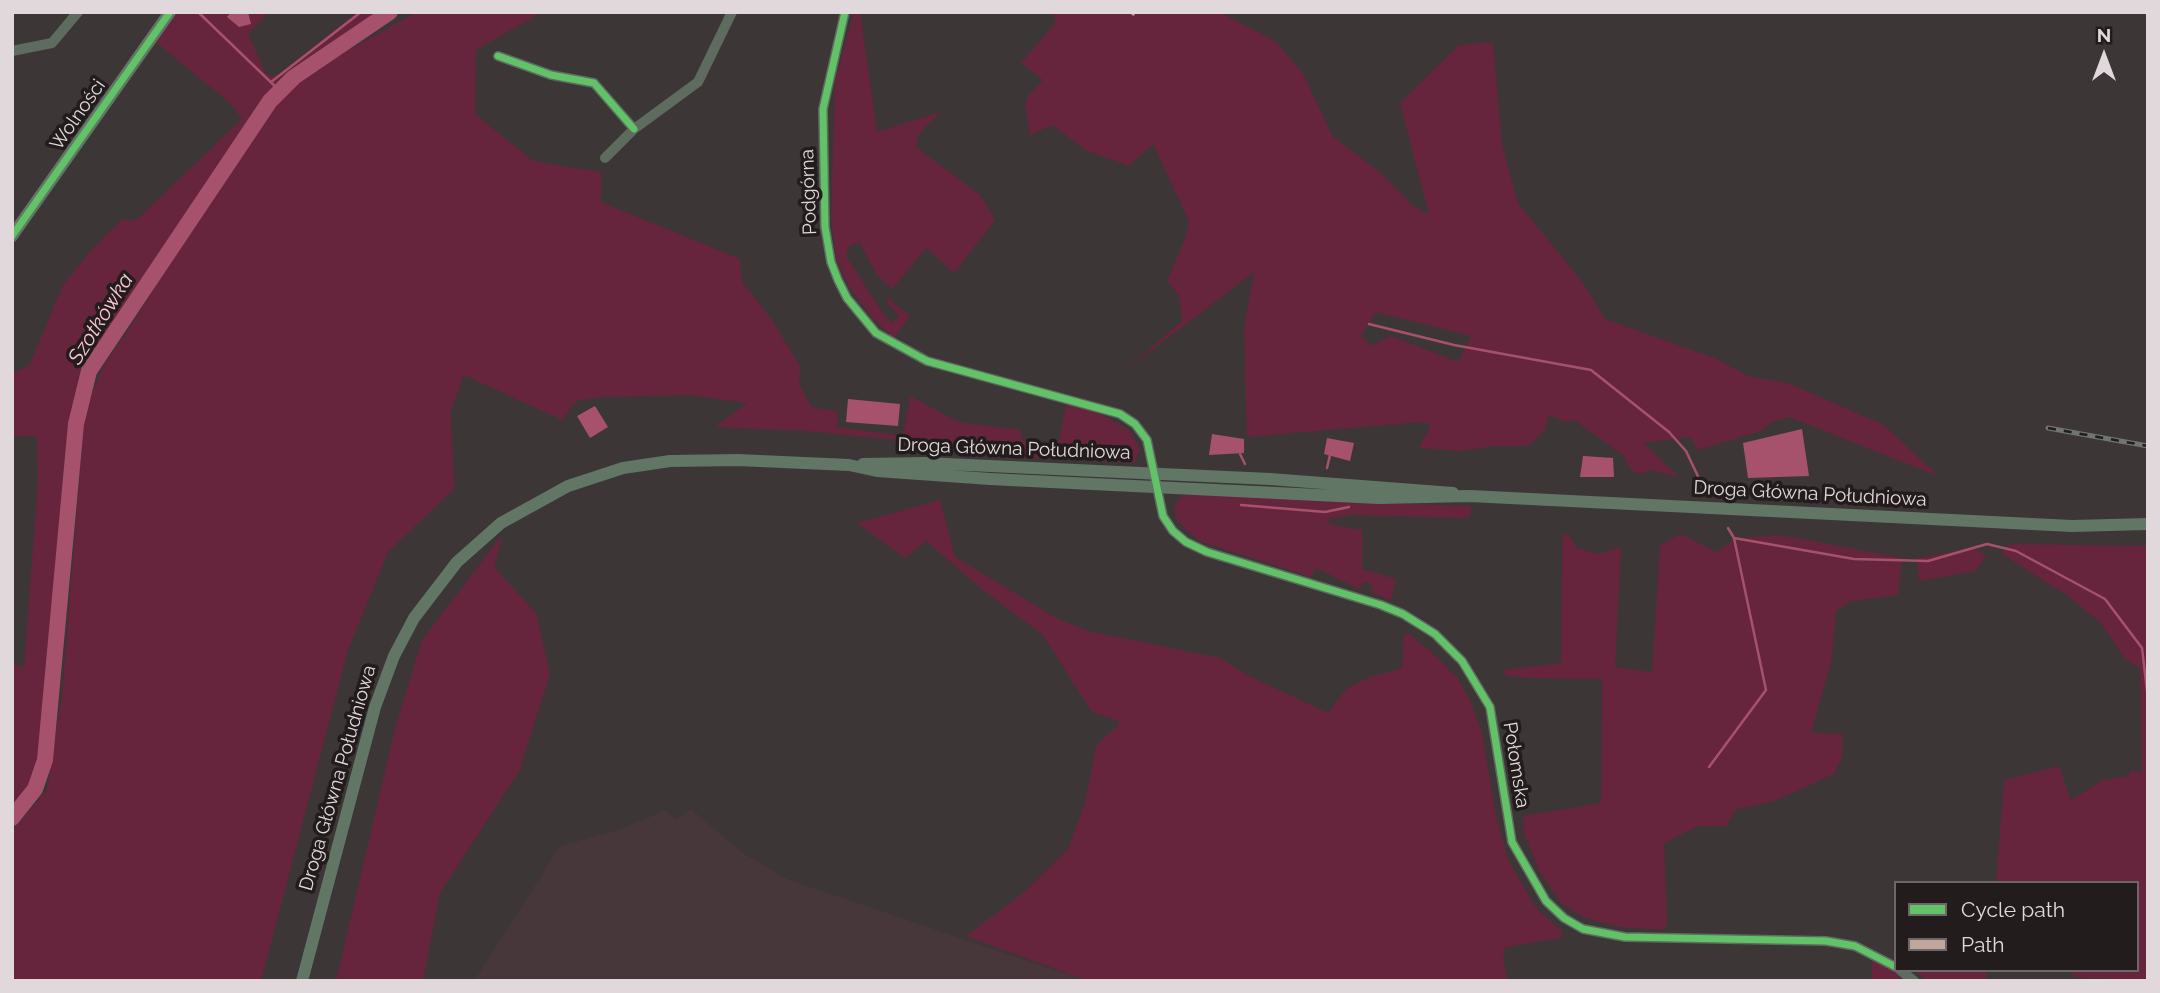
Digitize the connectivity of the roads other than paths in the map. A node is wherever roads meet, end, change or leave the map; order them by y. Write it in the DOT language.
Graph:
graph roads {
  1 [pos="78,12"];
  2 [pos="170,12"];
  3 [pos="732,12"];
  4 [pos="845,12"];
  5 [pos="12,51"];
  6 [pos="498,56"];
  7 [pos="634,129"];
  8 [pos="605,158"];
  9 [pos="12,236"];
  10 [pos="1059,395"];
  11 [pos="849,465"];
  12 [pos="1154,474"];
  13 [pos="1159,488"];
  14 [pos="1471,496"];
  15 [pos="2148,524"];
  16 [pos="1894,966"];
  17 [pos="302,981"];
  1 -- 5 [label="street"];
  2 -- 9 [label="main road, Wolności"];
  3 -- 7 [label="street"];
  4 -- 10 [label="street, Podgórna"];
  6 -- 7 [label="street"];
  7 -- 8 [label="street"];
  10 -- 12 [label="street, Połomska"];
  11 -- 12 [label="main road, Droga Główna Południowa"];
  11 -- 13 [label="main road, Droga Główna Południowa"];
  11 -- 17 [label="main road, Droga Główna Południowa"];
  12 -- 13 [label="street, Połomska"];
  12 -- 14 [label="main road, Droga Główna Południowa"];
  13 -- 14 [label="main road, Droga Główna Południowa"];
  13 -- 16 [label="street, Połomska"];
  14 -- 15 [label="main road, Droga Główna Południowa"];
}
